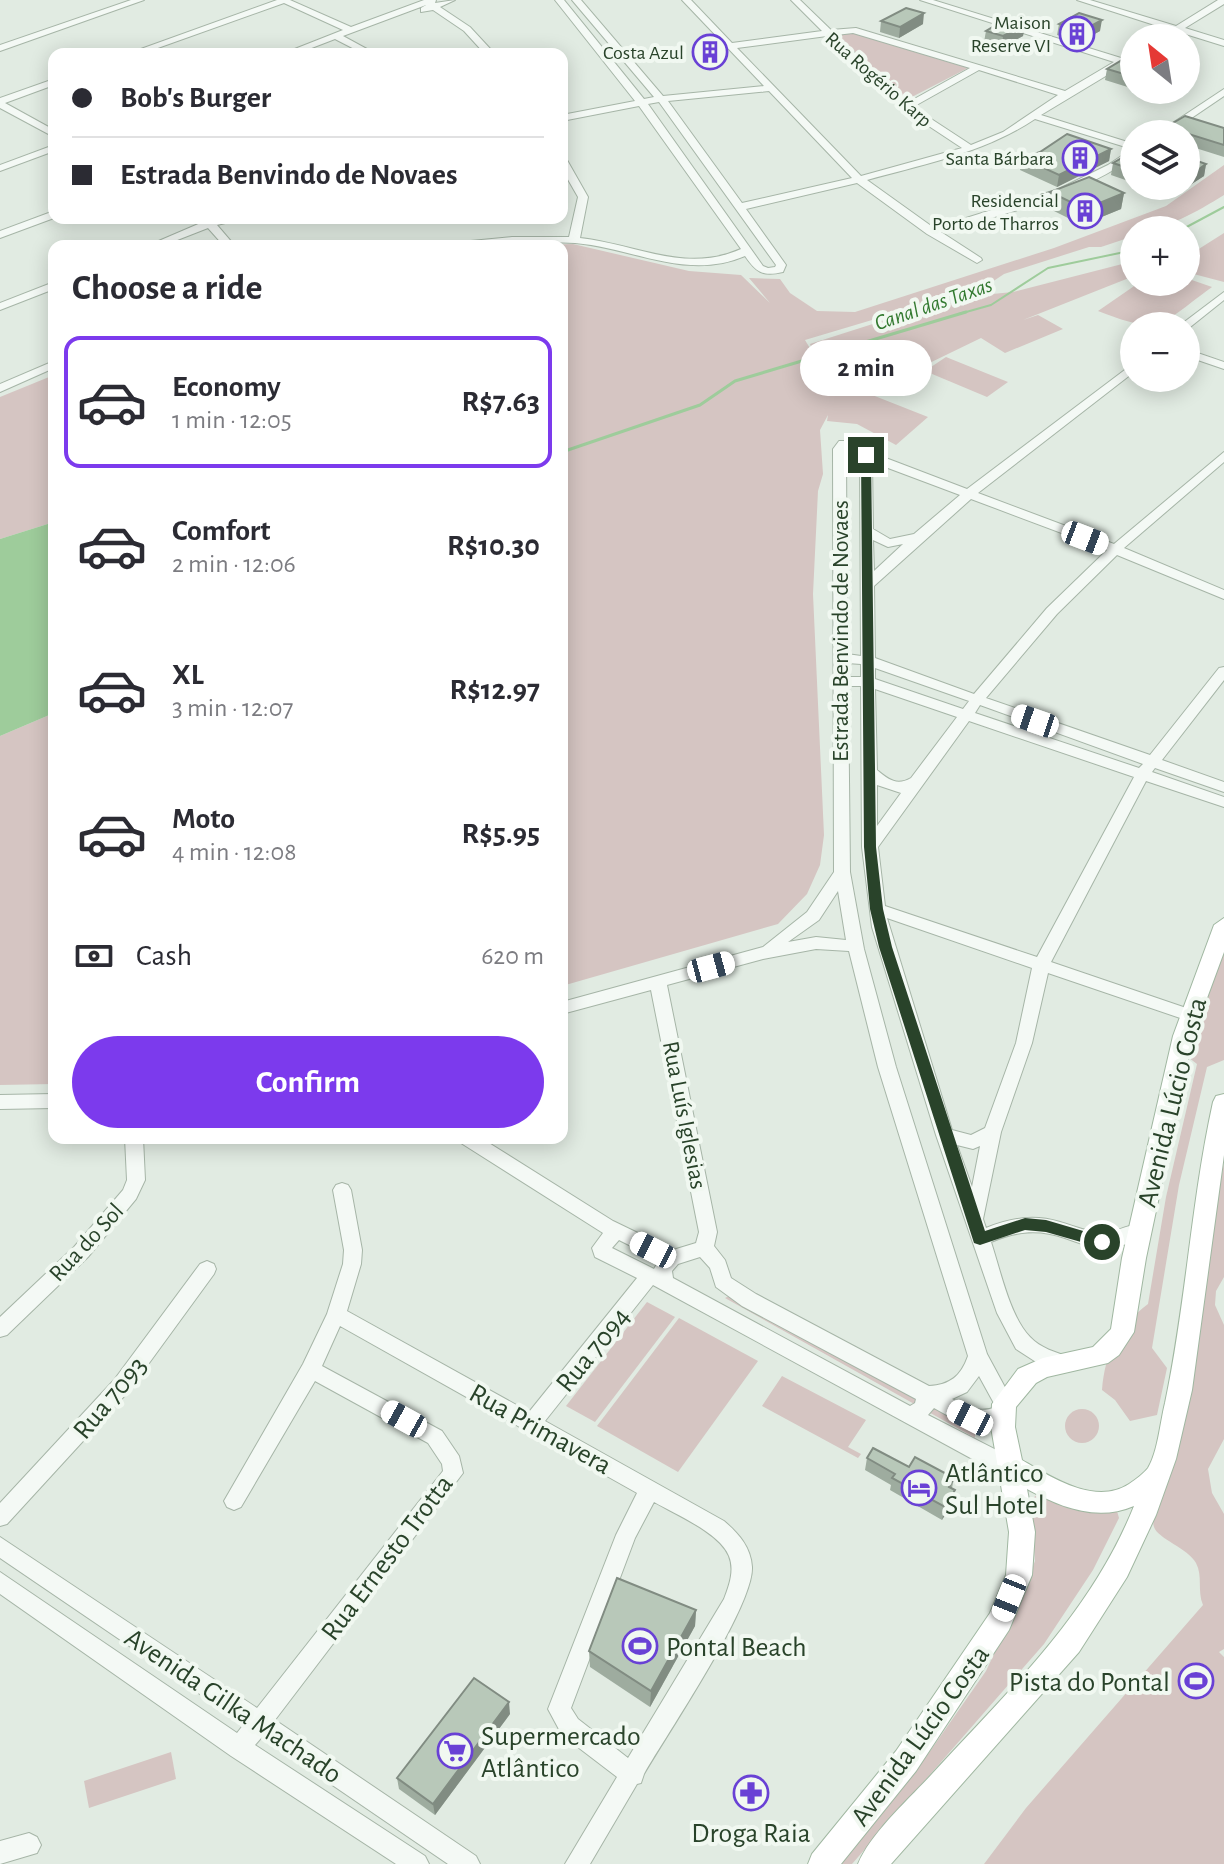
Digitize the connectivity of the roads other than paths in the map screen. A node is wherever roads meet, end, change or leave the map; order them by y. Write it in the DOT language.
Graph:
graph roads {
  1 [pos="140,0"];
  2 [pos="284,0"];
  3 [pos="451,0"];
  4 [pos="559,0"];
  5 [pos="576,0"];
  6 [pos="686,0"];
  7 [pos="795,0"];
  8 [pos="924,0"];
  9 [pos="1081,0"];
  10 [pos="1224,0"];
  11 [pos="430,3"];
  12 [pos="1161,24"];
  13 [pos="1186,24"];
  14 [pos="351,30"];
  15 [pos="824,31"];
  16 [pos="1200,36"];
  17 [pos="340,38"];
  18 [pos="1224,43"];
  19 [pos="728,46"];
  20 [pos="0,48"];
  21 [pos="149,48"];
  22 [pos="307,48"];
  23 [pos="319,48"];
  24 [pos="359,48"];
  25 [pos="484,48"];
  26 [pos="1120,61"];
  27 [pos="1120,64"];
  28 [pos="978,67"];
  29 [pos="48,84"];
  30 [pos="769,88"];
  31 [pos="1224,92"];
  32 [pos="1066,94"];
  33 [pos="0,102"];
  34 [pos="664,103"];
  35 [pos="645,106"];
  36 [pos="906,107"];
  37 [pos="1034,116"];
  38 [pos="568,117"];
  39 [pos="1182,120"];
  40 [pos="48,130"];
  41 [pos="48,143"];
  42 [pos="1120,145"];
  43 [pos="970,149"];
  44 [pos="48,150"];
  45 [pos="0,161"];
  46 [pos="1120,162"];
  47 [pos="0,168"];
  48 [pos="568,177"];
  49 [pos="860,180"];
  50 [pos="739,207"];
  51 [pos="48,216"];
  52 [pos="199,224"];
  53 [pos="211,224"];
  54 [pos="931,232"];
  55 [pos="0,235"];
  56 [pos="165,240"];
  57 [pos="225,240"];
  58 [pos="568,240"];
  59 [pos="574,240"];
  60 [pos="746,251"];
  61 [pos="977,260"];
  62 [pos="48,287"];
  63 [pos="1224,295"];
  64 [pos="0,307"];
  65 [pos="1200,314"];
  66 [pos="1200,357"];
  67 [pos="1224,366"];
  68 [pos="48,367"];
  69 [pos="1120,377"];
  70 [pos="0,388"];
  71 [pos="866,455"];
  72 [pos="1224,456"];
  73 [pos="968,493"];
  74 [pos="868,531"];
  75 [pos="915,538"];
  76 [pos="1115,549"];
  77 [pos="868,584"];
  78 [pos="1224,595"];
  79 [pos="841,658"];
  80 [pos="869,661"];
  81 [pos="1224,671"];
  82 [pos="840,681"];
  83 [pos="869,682"];
  84 [pos="977,701"];
  85 [pos="966,715"];
  86 [pos="1146,768"];
  87 [pos="872,774"];
  88 [pos="918,781"];
  89 [pos="1224,787"];
  90 [pos="1224,802"];
  91 [pos="870,847"];
  92 [pos="842,872"];
  93 [pos="877,909"];
  94 [pos="1224,925"];
  95 [pos="855,946"];
  96 [pos="763,953"];
  97 [pos="1041,966"];
  98 [pos="658,982"];
  99 [pos="568,1006"];
  100 [pos="1189,1015"];
  101 [pos="48,1101"];
  102 [pos="0,1102"];
  103 [pos="1224,1102"];
  104 [pos="992,1132"];
  105 [pos="945,1135"];
  106 [pos="134,1144"];
  107 [pos="477,1144"];
  108 [pos="342,1190"];
  109 [pos="977,1230"];
  110 [pos="616,1231"];
  111 [pos="1139,1231"];
  112 [pos="704,1248"];
  113 [pos="672,1258"];
  114 [pos="207,1269"];
  115 [pos="657,1278"];
  116 [pos="723,1282"];
  117 [pos="704,1303"];
  118 [pos="336,1314"];
  119 [pos="0,1329"];
  120 [pos="978,1356"];
  121 [pos="1063,1363"];
  122 [pos="311,1369"];
  123 [pos="896,1380"];
  124 [pos="926,1395"];
  125 [pos="885,1402"];
  126 [pos="1004,1409"];
  127 [pos="910,1416"];
  128 [pos="532,1423"];
  129 [pos="1011,1467"];
  130 [pos="1157,1477"];
  131 [pos="650,1489"];
  132 [pos="234,1501"];
  133 [pos="0,1517"];
  134 [pos="0,1546"];
  135 [pos="0,1582"];
  136 [pos="260,1721"];
  137 [pos="239,1748"];
  138 [pos="633,1775"];
  139 [pos="29,1845"];
  140 [pos="0,1853"];
  141 [pos="417,1864"];
  142 [pos="468,1864"];
  143 [pos="577,1864"];
  144 [pos="822,1864"];
  145 [pos="872,1864"];
  1 -- 20 [label="street"];
  2 -- 14 [label="street"];
  2 -- 21 [label="street"];
  3 -- 11 [label="street"];
  4 -- 35 [label="street"];
  5 -- 34 [label="street"];
  6 -- 19 [label="street"];
  7 -- 15 [label="street, Rua Rogério Karp"];
  8 -- 26 [label="street"];
  9 -- 12 [label="street"];
  10 -- 13 [label="street"];
  11 -- 14 [label="street"];
  11 -- 17 [label="street"];
  11 -- 25 [label="street"];
  14 -- 17 [label="street"];
  15 -- 19 [label="street"];
  15 -- 28 [label="street"];
  15 -- 36 [label="street, Rua Rogério Karp"];
  16 -- 18 [label="street"];
  17 -- 22 [label="street"];
  17 -- 23 [label="street"];
  17 -- 24 [label="street"];
  19 -- 30 [label="street"];
  27 -- 32 [label="street"];
  28 -- 32 [label="street"];
  28 -- 36 [label="street"];
  29 -- 33 [label="street"];
  30 -- 34 [label="street"];
  30 -- 49 [label="street"];
  31 -- 39 [label="street"];
  32 -- 37 [label="street"];
  33 -- 40 [label="street"];
  34 -- 35 [label="street"];
  34 -- 50 [label="street"];
  35 -- 38 [label="street"];
  35 -- 60 [label="street"];
  36 -- 43 [label="street, Rua Rogério Karp"];
  37 -- 42 [label="street"];
  37 -- 43 [label="street"];
  41 -- 45 [label="street"];
  43 -- 49 [label="street"];
  44 -- 47 [label="street"];
  46 -- 54 [label="street"];
  48 -- 59 [label="street"];
  49 -- 50 [label="street"];
  49 -- 54 [label="street"];
  50 -- 60 [label="street"];
  51 -- 55 [label="street"];
  52 -- 56 [label="street"];
  53 -- 57 [label="street"];
  54 -- 61 [label="street"];
  58 -- 59 [label="street"];
  59 -- 60 [label="street"];
  62 -- 64 [label="street"];
  63 -- 65 [label="street"];
  66 -- 67 [label="street"];
  68 -- 70 [label="street"];
  69 -- 73 [label="street"];
  71 -- 73 [label="street"];
  71 -- 74 [label="street, Estrada Benvindo de Novaes"];
  71 -- 79 [label="street, Estrada Benvindo de Novaes"];
  72 -- 76 [label="street"];
  73 -- 75 [label="street"];
  73 -- 76 [label="street"];
  74 -- 75 [label="street"];
  74 -- 77 [label="street, Estrada Benvindo de Novaes"];
  75 -- 77 [label="street"];
  76 -- 78 [label="street"];
  76 -- 84 [label="street"];
  77 -- 80 [label="street, Estrada Benvindo de Novaes"];
  79 -- 80 [label="street"];
  79 -- 82 [label="street, Estrada Benvindo de Novaes"];
  80 -- 83 [label="street, Estrada Benvindo de Novaes"];
  80 -- 84 [label="street"];
  81 -- 86 [label="street"];
  82 -- 83 [label="street"];
  82 -- 92 [label="street, Estrada Benvindo de Novaes"];
  83 -- 85 [label="street"];
  83 -- 87 [label="street, Estrada Benvindo de Novaes"];
  84 -- 85 [label="street"];
  84 -- 86 [label="street"];
  85 -- 86 [label="street"];
  85 -- 88 [label="street"];
  86 -- 89 [label="street"];
  86 -- 90 [label="street"];
  86 -- 97 [label="street"];
  87 -- 88 [label="street"];
  87 -- 91 [label="street, Estrada Benvindo de Novaes"];
  88 -- 91 [label="street"];
  91 -- 93 [label="street, Estrada Benvindo de Novaes"];
  92 -- 95 [label="street, Estrada Benvindo de Novaes"];
  92 -- 96 [label="street"];
  93 -- 97 [label="street"];
  93 -- 105 [label="street, Estrada Benvindo de Novaes"];
  94 -- 100 [label="main road, Avenida Lúcio Costa"];
  95 -- 96 [label="street"];
  95 -- 120 [label="street, Estrada Benvindo de Novaes"];
  96 -- 98 [label="street"];
  97 -- 100 [label="street"];
  97 -- 104 [label="street"];
  98 -- 99 [label="street"];
  98 -- 112 [label="street, Rua Luís Iglesias"];
  100 -- 111 [label="main road, Avenida Lúcio Costa"];
  101 -- 102 [label="street"];
  103 -- 130 [label="main road, Avenida Lúcio Costa"];
  104 -- 105 [label="street"];
  104 -- 109 [label="street"];
  105 -- 109 [label="street, Estrada Benvindo de Novaes"];
  106 -- 119 [label="street, Rua do Sol"];
  107 -- 110 [label="street"];
  108 -- 118 [label="street"];
  109 -- 111 [label="street"];
  109 -- 121 [label="street, Estrada Benvindo de Novaes"];
  110 -- 113 [label="street"];
  110 -- 115 [label="street"];
  111 -- 121 [label="main road, Avenida Lúcio Costa"];
  112 -- 113 [label="street"];
  112 -- 116 [label="street"];
  113 -- 115 [label="street"];
  114 -- 133 [label="street, Rua 7093"];
  115 -- 117 [label="street"];
  115 -- 128 [label="street, Rua 7094"];
  116 -- 117 [label="street"];
  116 -- 123 [label="street"];
  117 -- 125 [label="street"];
  118 -- 122 [label="street"];
  118 -- 128 [label="street, Rua Primavera"];
  120 -- 124 [label="street"];
  120 -- 126 [label="street, Estrada Benvindo de Novaes"];
  121 -- 126 [label="main road, Avenida Lúcio Costa"];
  122 -- 132 [label="street"];
  122 -- 136 [label="street, Rua Ernesto Trotta"];
  123 -- 124 [label="street"];
  123 -- 125 [label="street"];
  124 -- 126 [label="street"];
  124 -- 127 [label="street"];
  125 -- 127 [label="street"];
  126 -- 129 [label="main road, Avenida Lúcio Costa"];
  127 -- 129 [label="street"];
  128 -- 131 [label="street, Rua Primavera"];
  129 -- 130 [label="main road"];
  129 -- 144 [label="main road, Avenida Lúcio Costa"];
  130 -- 145 [label="main road, Avenida Lúcio Costa"];
  131 -- 138 [label="street"];
  131 -- 138 [label="street, Rua Primavera"];
  134 -- 136 [label="street, Avenida Gilka Machado"];
  135 -- 137 [label="street, Avenida Gilka Machado"];
  136 -- 137 [label="street, Rua Ernesto Trotta"];
  136 -- 142 [label="street, Avenida Gilka Machado"];
  137 -- 141 [label="street, Avenida Gilka Machado"];
  138 -- 143 [label="street"];
  139 -- 140 [label="street"];
}
